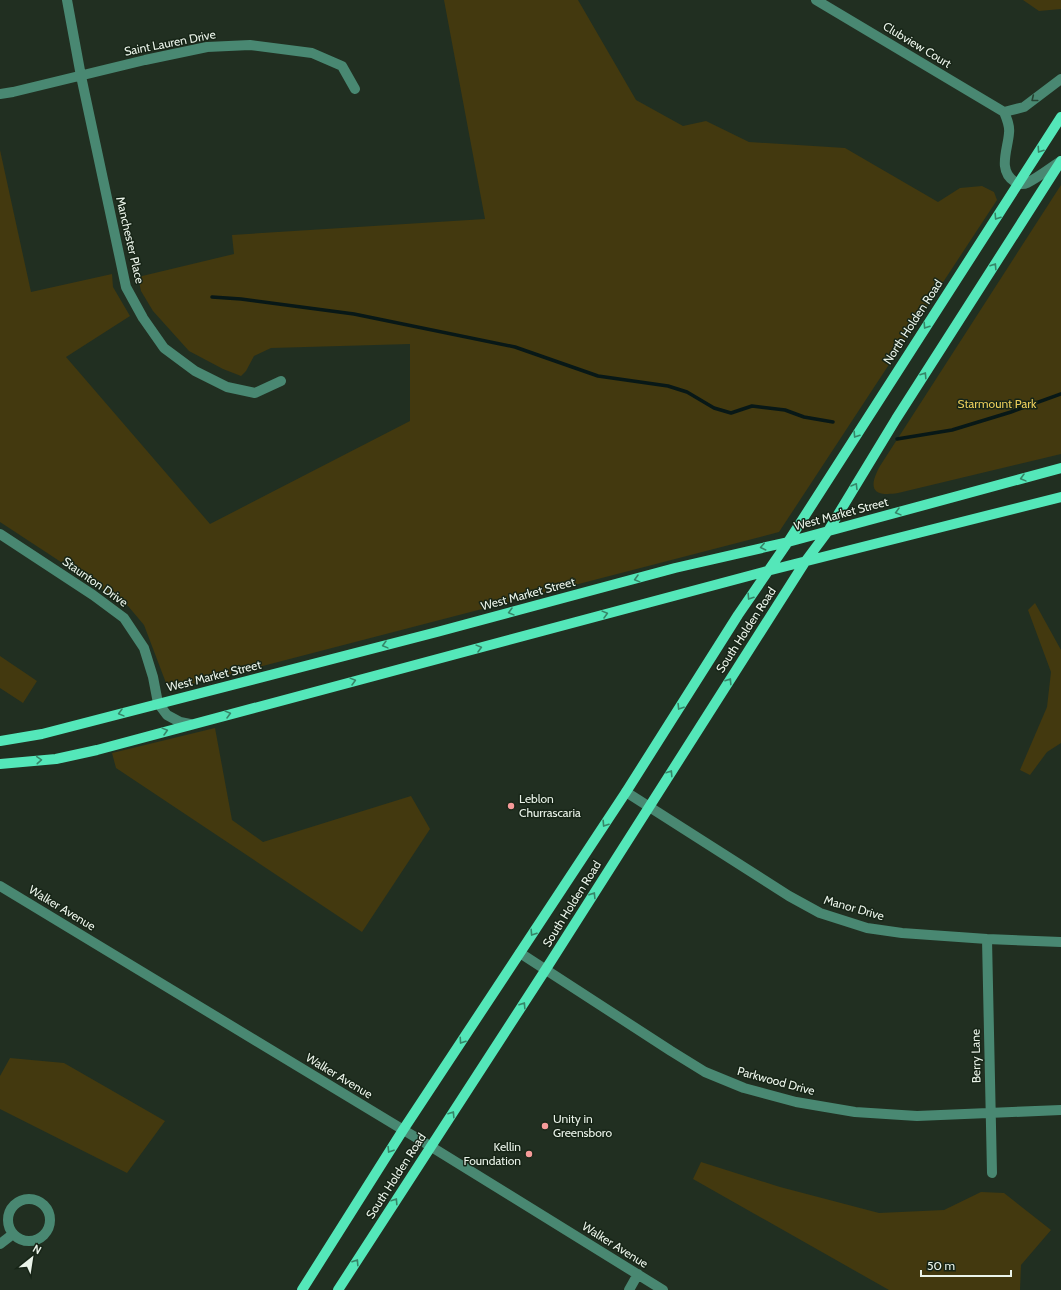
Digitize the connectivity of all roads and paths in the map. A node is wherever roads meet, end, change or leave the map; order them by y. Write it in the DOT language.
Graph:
graph roads {
  1 [pos="67,0"];
  2 [pos="816,0"];
  3 [pos="81,76"];
  4 [pos="1061,78"];
  5 [pos="355,88"];
  6 [pos="0,94"];
  7 [pos="1004,112"];
  8 [pos="1061,117"];
  9 [pos="1061,161"];
  10 [pos="1018,184"];
  11 [pos="281,381"];
  12 [pos="1061,468"];
  13 [pos="1061,497"];
  14 [pos="828,531"];
  15 [pos="0,534"];
  16 [pos="788,542"];
  17 [pos="805,562"];
  18 [pos="767,571"];
  19 [pos="158,703"];
  20 [pos="190,724"];
  21 [pos="0,741"];
  22 [pos="0,764"];
  23 [pos="626,792"];
  24 [pos="649,806"];
  25 [pos="0,886"];
  26 [pos="987,939"];
  27 [pos="1061,942"];
  28 [pos="520,953"];
  29 [pos="546,969"];
  30 [pos="1061,1110"];
  31 [pos="990,1112"];
  32 [pos="402,1130"];
  33 [pos="430,1146"];
  34 [pos="992,1173"];
  35 [pos="13,1234"];
  36 [pos="0,1244"];
  37 [pos="638,1274"];
  38 [pos="302,1290"];
  39 [pos="338,1290"];
  40 [pos="629,1290"];
  41 [pos="663,1290"];
  1 -- 3 [label="street, Manchester Place"];
  2 -- 7 [label="street, Clubview Court"];
  3 -- 5 [label="street, Saint Lauren Drive"];
  3 -- 6 [label="street, Saint Lauren Drive"];
  3 -- 11 [label="street, Manchester Place"];
  4 -- 7 [label="street, one-way"];
  7 -- 10 [label="street"];
  8 -- 10 [label="main road, North Holden Road, one-way"];
  9 -- 10 [label="street"];
  14 -- 9 [label="main road, one-way"];
  10 -- 16 [label="main road, North Holden Road, one-way"];
  12 -- 14 [label="main road, West Market Street, one-way"];
  13 -- 17 [label="main road"];
  14 -- 16 [label="main road, West Market Street"];
  14 -- 17 [label="main road, South Holden Road"];
  15 -- 19 [label="street, Staunton Drive"];
  16 -- 18 [label="main road, South Holden Road"];
  16 -- 19 [label="main road, West Market Street, one-way"];
  17 -- 18 [label="main road"];
  24 -- 17 [label="main road, South Holden Road, one-way"];
  20 -- 18 [label="main road, one-way"];
  18 -- 23 [label="main road, South Holden Road, one-way"];
  19 -- 20 [label="street"];
  19 -- 21 [label="main road, West Market Street, one-way"];
  22 -- 20 [label="main road, one-way"];
  23 -- 24 [label="street, Manor Drive"];
  23 -- 28 [label="main road, South Holden Road, one-way"];
  24 -- 26 [label="street, Manor Drive"];
  29 -- 24 [label="main road, South Holden Road, one-way"];
  25 -- 32 [label="street, Walker Avenue"];
  26 -- 27 [label="street, Manor Drive"];
  26 -- 31 [label="street, Berry Lane"];
  28 -- 29 [label="street, Parkwood Drive"];
  28 -- 32 [label="main road, South Holden Road, one-way"];
  29 -- 31 [label="street, Parkwood Drive"];
  33 -- 29 [label="main road, South Holden Road, one-way"];
  30 -- 31 [label="street, Parkwood Drive"];
  31 -- 34 [label="street, Berry Lane"];
  32 -- 33 [label="street, Walker Avenue"];
  32 -- 38 [label="main road, South Holden Road, one-way"];
  33 -- 37 [label="street, Walker Avenue"];
  39 -- 33 [label="main road, South Holden Road, one-way"];
  35 -- 35 [label="street"];
  35 -- 36 [label="street"];
  37 -- 40 [label="street"];
  37 -- 41 [label="street, Walker Avenue"];
}
